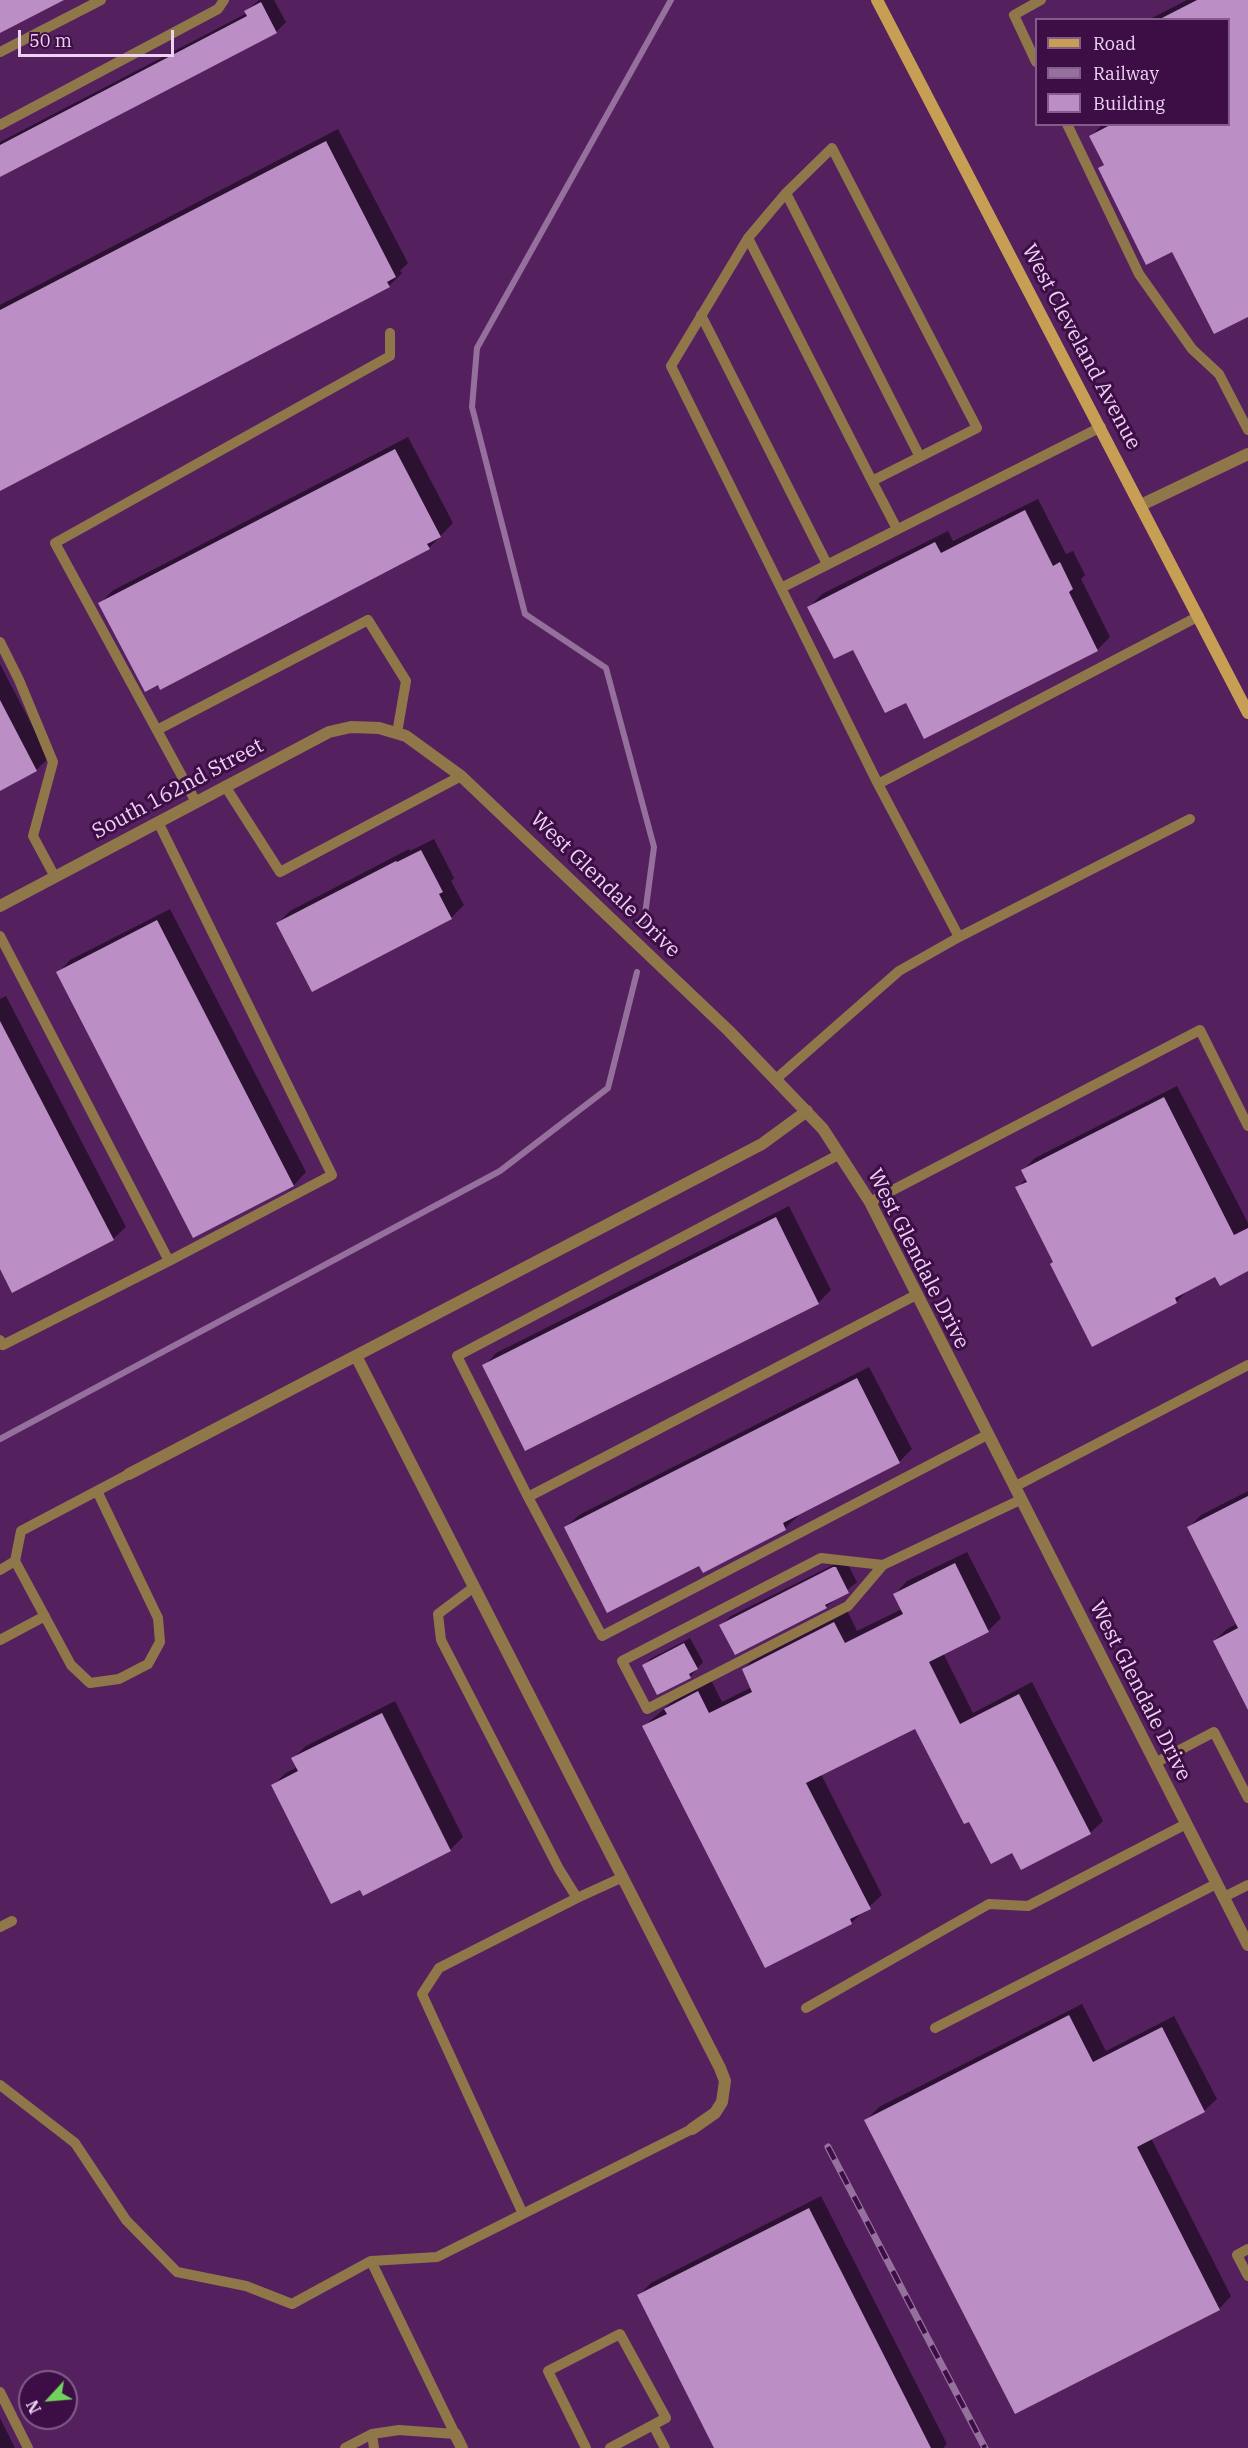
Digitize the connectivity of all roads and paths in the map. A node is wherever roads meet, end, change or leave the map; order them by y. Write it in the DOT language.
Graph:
graph roads {
  1 [pos="101,0"];
  2 [pos="224,0"];
  3 [pos="878,0"];
  4 [pos="1041,0"];
  5 [pos="0,52"];
  6 [pos="1035,60"];
  7 [pos="0,125"];
  8 [pos="1068,126"];
  9 [pos="786,193"];
  10 [pos="748,238"];
  11 [pos="701,315"];
  12 [pos="390,333"];
  13 [pos="1101,426"];
  14 [pos="1248,430"];
  15 [pos="1248,454"];
  16 [pos="920,457"];
  17 [pos="872,481"];
  18 [pos="1141,505"];
  19 [pos="897,529"];
  20 [pos="827,564"];
  21 [pos="781,588"];
  22 [pos="1198,616"];
  23 [pos="0,642"];
  24 [pos="1248,713"];
  25 [pos="379,728"];
  26 [pos="157,730"];
  27 [pos="397,733"];
  28 [pos="461,776"];
  29 [pos="878,784"];
  30 [pos="225,786"];
  31 [pos="196,802"];
  32 [pos="1190,819"];
  33 [pos="158,822"];
  34 [pos="55,877"];
  35 [pos="0,906"];
  36 [pos="0,936"];
  37 [pos="959,938"];
  38 [pos="776,1079"];
  39 [pos="807,1110"];
  40 [pos="1248,1126"];
  41 [pos="840,1154"];
  42 [pos="870,1202"];
  43 [pos="169,1261"];
  44 [pos="916,1295"];
  45 [pos="0,1340"];
  46 [pos="356,1356"];
  47 [pos="1248,1365"];
  48 [pos="987,1435"];
  49 [pos="129,1474"];
  50 [pos="1014,1487"];
  51 [pos="97,1491"];
  52 [pos="528,1497"];
  53 [pos="1020,1500"];
  54 [pos="15,1561"];
  55 [pos="883,1565"];
  56 [pos="0,1569"];
  57 [pos="474,1587"];
  58 [pos="45,1617"];
  59 [pos="0,1640"];
  60 [pos="1155,1763"];
  61 [pos="1248,1798"];
  62 [pos="1186,1824"];
  63 [pos="623,1877"];
  64 [pos="1216,1884"];
  65 [pos="1248,1885"];
  66 [pos="577,1898"];
  67 [pos="1224,1898"];
  68 [pos="12,1921"];
  69 [pos="0,1927"];
  70 [pos="1248,1945"];
  71 [pos="806,2008"];
  72 [pos="935,2028"];
  73 [pos="0,2085"];
  74 [pos="692,2129"];
  75 [pos="523,2214"];
  76 [pos="1248,2249"];
  77 [pos="371,2261"];
  78 [pos="1248,2276"];
  79 [pos="0,2392"];
  80 [pos="653,2425"];
  81 [pos="455,2433"];
  82 [pos="372,2434"];
  83 [pos="28,2448"];
  84 [pos="345,2448"];
  85 [pos="374,2448"];
  86 [pos="462,2448"];
  87 [pos="586,2448"];
  88 [pos="610,2448"];
  89 [pos="665,2448"];
  1 -- 5 [label="lane"];
  2 -- 7 [label="lane"];
  3 -- 13 [label="main road, West Cleveland Avenue"];
  4 -- 6 [label="lane"];
  8 -- 14 [label="lane"];
  9 -- 10 [label="lane"];
  9 -- 16 [label="lane"];
  9 -- 16 [label="lane"];
  10 -- 11 [label="lane"];
  10 -- 17 [label="lane"];
  11 -- 20 [label="lane"];
  11 -- 21 [label="lane"];
  12 -- 26 [label="lane"];
  13 -- 18 [label="main road, West Cleveland Avenue"];
  13 -- 19 [label="lane"];
  15 -- 18 [label="street"];
  16 -- 17 [label="lane"];
  17 -- 19 [label="lane"];
  18 -- 22 [label="main road, West Cleveland Avenue"];
  19 -- 20 [label="lane"];
  20 -- 21 [label="lane"];
  21 -- 29 [label="lane"];
  22 -- 24 [label="main road, West Cleveland Avenue"];
  22 -- 29 [label="lane"];
  23 -- 34 [label="lane"];
  25 -- 27 [label="street, West Glendale Drive"];
  25 -- 30 [label="street, South 162nd Street"];
  26 -- 27 [label="lane"];
  26 -- 31 [label="lane"];
  27 -- 28 [label="street, West Glendale Drive"];
  28 -- 30 [label="lane"];
  28 -- 38 [label="street, West Glendale Drive"];
  29 -- 37 [label="lane"];
  30 -- 31 [label="street, South 162nd Street"];
  31 -- 33 [label="street, South 162nd Street"];
  32 -- 37 [label="lane"];
  33 -- 34 [label="street, South 162nd Street"];
  33 -- 43 [label="lane"];
  34 -- 35 [label="street, South 162nd Street"];
  36 -- 43 [label="lane"];
  37 -- 38 [label="lane"];
  38 -- 39 [label="street, West Glendale Drive"];
  39 -- 41 [label="street, West Glendale Drive"];
  39 -- 46 [label="street"];
  40 -- 42 [label="lane"];
  41 -- 42 [label="street, West Glendale Drive"];
  41 -- 52 [label="lane"];
  42 -- 44 [label="street, West Glendale Drive"];
  43 -- 45 [label="lane"];
  44 -- 48 [label="street, West Glendale Drive"];
  44 -- 52 [label="lane"];
  46 -- 49 [label="street"];
  46 -- 57 [label="street"];
  47 -- 50 [label="lane"];
  48 -- 50 [label="street, West Glendale Drive"];
  48 -- 52 [label="lane"];
  49 -- 51 [label="lane"];
  50 -- 53 [label="street, West Glendale Drive"];
  51 -- 54 [label="lane"];
  51 -- 58 [label="lane"];
  53 -- 55 [label="lane"];
  53 -- 60 [label="street, West Glendale Drive"];
  54 -- 56 [label="lane"];
  54 -- 58 [label="lane"];
  55 -- 55 [label="lane"];
  57 -- 63 [label="street"];
  57 -- 66 [label="lane"];
  58 -- 59 [label="lane"];
  60 -- 61 [label="lane"];
  60 -- 62 [label="street, West Glendale Drive"];
  62 -- 64 [label="street, West Glendale Drive"];
  62 -- 71 [label="lane"];
  63 -- 66 [label="lane"];
  63 -- 74 [label="street"];
  64 -- 67 [label="street, West Glendale Drive"];
  64 -- 72 [label="lane"];
  65 -- 67 [label="lane"];
  66 -- 75 [label="lane"];
  67 -- 70 [label="street, West Glendale Drive"];
  68 -- 69 [label="lane"];
  73 -- 77 [label="lane"];
  74 -- 75 [label="lane"];
  75 -- 77 [label="lane"];
  76 -- 78 [label="lane"];
  77 -- 81 [label="lane"];
  79 -- 83 [label="lane"];
  80 -- 87 [label="lane"];
  80 -- 88 [label="lane"];
  80 -- 89 [label="lane"];
  81 -- 82 [label="lane"];
  81 -- 86 [label="street"];
  82 -- 84 [label="lane"];
  82 -- 85 [label="lane"];
}
